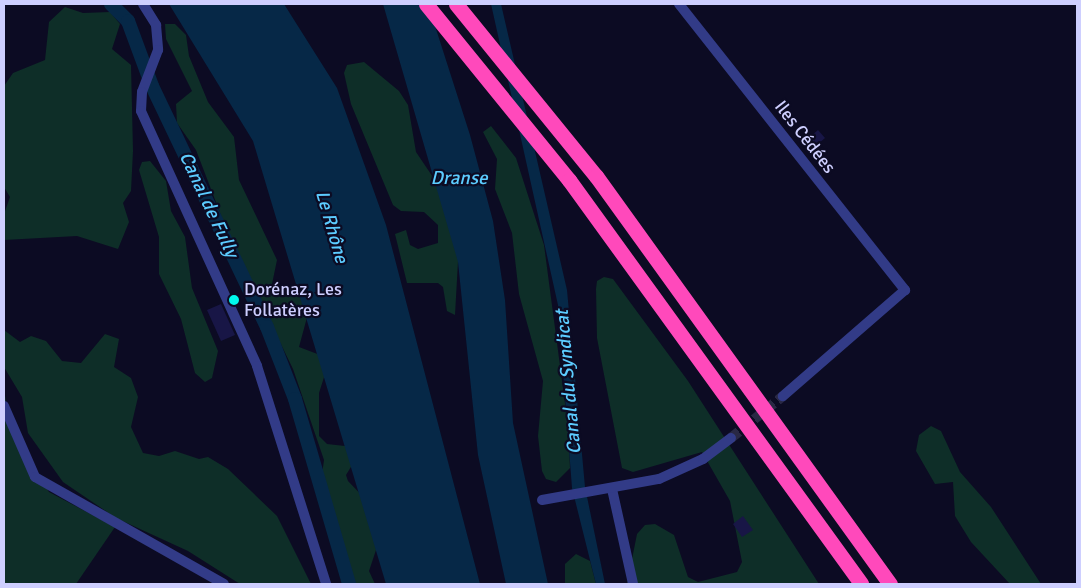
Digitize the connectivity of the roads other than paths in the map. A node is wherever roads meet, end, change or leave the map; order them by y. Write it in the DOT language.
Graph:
graph roads {
  1 [pos="143,4"];
  2 [pos="426,4"];
  3 [pos="456,4"];
  4 [pos="679,4"];
  5 [pos="783,396"];
  6 [pos="4,406"];
  7 [pos="731,438"];
  8 [pos="612,489"];
  9 [pos="542,500"];
  10 [pos="224,584"];
  11 [pos="326,584"];
  12 [pos="633,584"];
  13 [pos="861,584"];
  14 [pos="890,584"];
  1 -- 11 [label="street"];
  2 -- 13 [label="highway"];
  3 -- 14 [label="highway"];
  4 -- 5 [label="street, Iles Cédées"];
  6 -- 10 [label="street"];
  7 -- 8 [label="street"];
  8 -- 9 [label="street"];
  8 -- 12 [label="street"];
}
